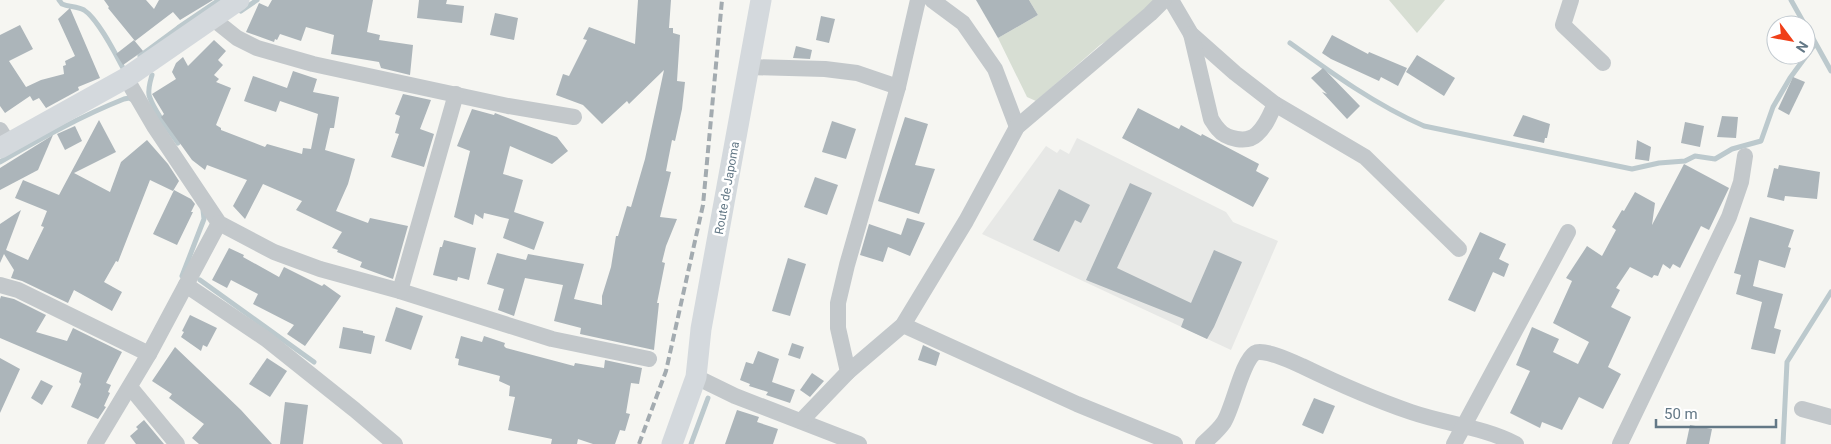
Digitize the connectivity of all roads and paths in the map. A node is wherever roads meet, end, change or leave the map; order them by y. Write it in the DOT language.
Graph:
graph roads {
  1 [pos="238,0"];
  2 [pos="761,0"];
  3 [pos="918,0"];
  4 [pos="932,0"];
  5 [pos="1164,0"];
  6 [pos="1171,0"];
  7 [pos="1571,0"];
  8 [pos="212,18"];
  9 [pos="1190,34"];
  10 [pos="1603,63"];
  11 [pos="749,67"];
  12 [pos="126,78"];
  13 [pos="898,88"];
  14 [pos="456,94"];
  15 [pos="1276,104"];
  16 [pos="574,117"];
  17 [pos="1018,127"];
  18 [pos="3,140"];
  19 [pos="1745,156"];
  20 [pos="220,223"];
  21 [pos="1568,232"];
  22 [pos="1458,249"];
  23 [pos="0,285"];
  24 [pos="186,285"];
  25 [pos="400,291"];
  26 [pos="903,325"];
  27 [pos="149,354"];
  28 [pos="649,358"];
  29 [pos="848,372"];
  30 [pos="696,376"];
  31 [pos="130,387"];
  32 [pos="1802,410"];
  33 [pos="1831,416"];
  34 [pos="801,422"];
  35 [pos="1464,426"];
  36 [pos="95,444"];
  37 [pos="177,444"];
  38 [pos="395,444"];
  39 [pos="672,444"];
  40 [pos="859,444"];
  41 [pos="1175,444"];
  42 [pos="1203,444"];
  43 [pos="1454,444"];
  44 [pos="1516,444"];
  45 [pos="1620,444"];
  1 -- 8 [label="main road"];
  2 -- 11 [label="main road, Route de Japoma"];
  3 -- 13 [label="street"];
  4 -- 17 [label="street"];
  5 -- 17 [label="street"];
  6 -- 9 [label="street"];
  7 -- 10 [label="street"];
  8 -- 12 [label="main road"];
  8 -- 14 [label="street"];
  9 -- 15 [label="street"];
  9 -- 15 [label="street"];
  11 -- 13 [label="street"];
  11 -- 30 [label="main road, Route de Japoma"];
  12 -- 18 [label="main road"];
  12 -- 20 [label="street"];
  13 -- 29 [label="street"];
  14 -- 16 [label="street"];
  14 -- 25 [label="street"];
  15 -- 22 [label="street"];
  17 -- 26 [label="street"];
  19 -- 45 [label="street"];
  20 -- 24 [label="street"];
  20 -- 25 [label="street"];
  21 -- 35 [label="street"];
  23 -- 27 [label="street"];
  24 -- 27 [label="street"];
  24 -- 38 [label="street"];
  25 -- 28 [label="street"];
  26 -- 29 [label="street"];
  26 -- 41 [label="street"];
  27 -- 31 [label="street"];
  29 -- 34 [label="street"];
  30 -- 34 [label="street"];
  30 -- 39 [label="main road, Route de Japoma"];
  31 -- 36 [label="street"];
  31 -- 37 [label="street"];
  32 -- 33 [label="street"];
  34 -- 40 [label="street"];
  35 -- 42 [label="street"];
  35 -- 43 [label="street"];
  35 -- 44 [label="street"];
}
